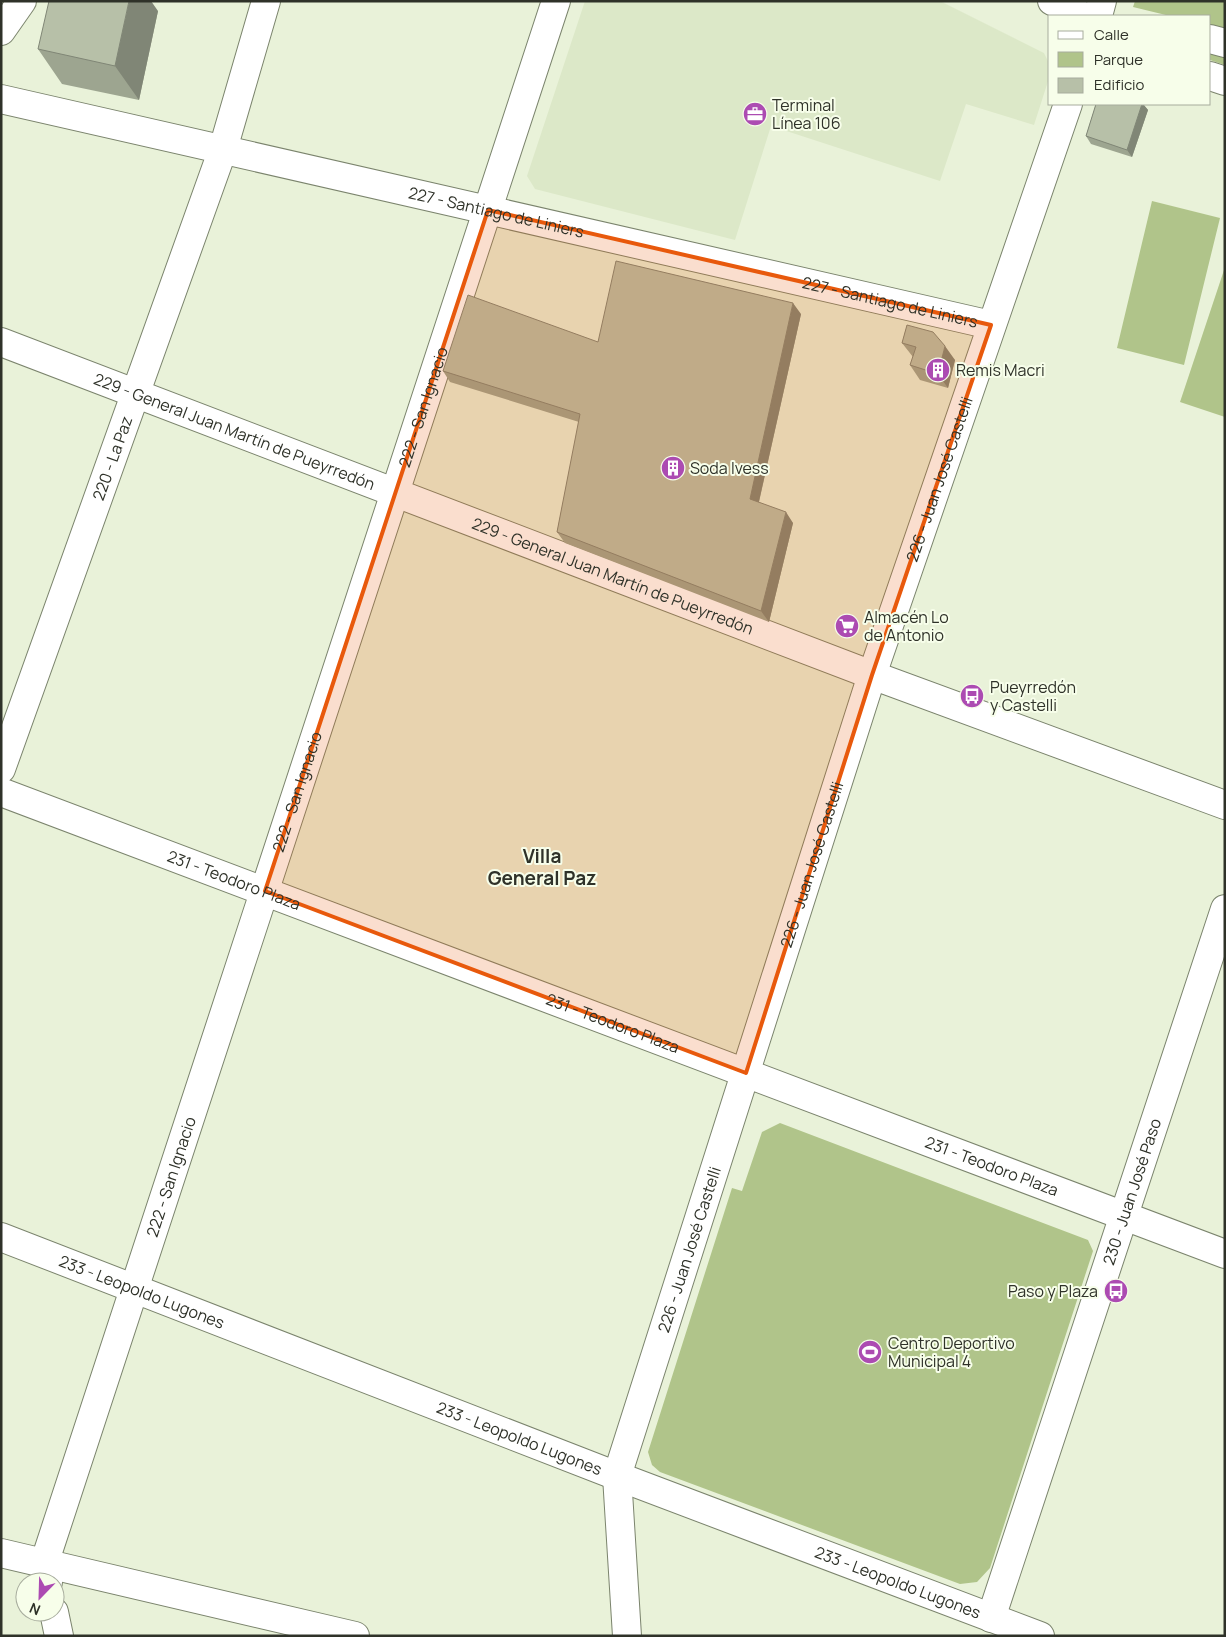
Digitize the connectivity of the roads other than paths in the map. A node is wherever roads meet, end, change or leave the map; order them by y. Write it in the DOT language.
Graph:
graph roads {
  1 [pos="22,1"];
  2 [pos="266,1"];
  3 [pos="556,1"];
  4 [pos="1052,1"];
  5 [pos="1102,1"];
  6 [pos="1081,15"];
  7 [pos="1098,15"];
  8 [pos="1,31"];
  9 [pos="1211,40"];
  10 [pos="1225,43"];
  11 [pos="1211,76"];
  12 [pos="1225,81"];
  13 [pos="1,99"];
  14 [pos="1068,105"];
  15 [pos="223,149"];
  16 [pos="488,210"];
  17 [pos="991,325"];
  18 [pos="1,342"];
  19 [pos="135,394"];
  20 [pos="396,492"];
  21 [pos="872,675"];
  22 [pos="1,768"];
  23 [pos="1,792"];
  24 [pos="1225,806"];
  25 [pos="264,891"];
  26 [pos="1225,908"];
  27 [pos="746,1073"];
  28 [pos="1122,1216"];
  29 [pos="1,1237"];
  30 [pos="1225,1254"];
  31 [pos="135,1287"];
  32 [pos="617,1476"];
  33 [pos="1,1553"];
  34 [pos="44,1572"];
  35 [pos="46,1572"];
  36 [pos="65,1577"];
  37 [pos="991,1618"];
  38 [pos="56,1622"];
  39 [pos="59,1636"];
  40 [pos="355,1636"];
  41 [pos="627,1636"];
  42 [pos="1040,1636"];
  1 -- 8 [label="main road"];
  2 -- 15 [label="main road, 220 - La Paz"];
  3 -- 16 [label="main road, 222 - San Ignacio"];
  4 -- 6 [label="main road"];
  5 -- 7 [label="main road"];
  9 -- 10 [label="main road"];
  11 -- 12 [label="main road"];
  13 -- 15 [label="main road, 227 - Santiago de Liniers"];
  14 -- 17 [label="main road, 226 - Juan José Castelli"];
  15 -- 16 [label="main road, 227 - Santiago de Liniers"];
  15 -- 19 [label="main road, 220 - La Paz"];
  16 -- 17 [label="main road, 227 - Santiago de Liniers"];
  16 -- 20 [label="main road, 222 - San Ignacio"];
  17 -- 21 [label="main road, 226 - Juan José Castelli"];
  18 -- 19 [label="main road, 229 - General Juan Martín de Pueyrredón"];
  19 -- 20 [label="main road, 229 - General Juan Martín de Pueyrredón"];
  19 -- 22 [label="main road, 220 - La Paz"];
  20 -- 21 [label="main road, 229 - General Juan Martín de Pueyrredón"];
  20 -- 25 [label="main road, 222 - San Ignacio"];
  21 -- 24 [label="main road, 229 - General Juan Martín de Pueyrredón"];
  21 -- 27 [label="main road, 226 - Juan José Castelli"];
  23 -- 25 [label="main road, 231 - Teodoro Plaza"];
  25 -- 27 [label="main road, 231 - Teodoro Plaza"];
  25 -- 31 [label="main road, 222 - San Ignacio"];
  26 -- 28 [label="main road, 230 - Juan José Paso"];
  27 -- 28 [label="main road, 231 - Teodoro Plaza"];
  27 -- 32 [label="main road, 226 - Juan José Castelli"];
  28 -- 30 [label="main road, 231 - Teodoro Plaza"];
  28 -- 37 [label="main road, 230 - Juan José Paso"];
  29 -- 31 [label="main road, 233 - Leopoldo Lugones"];
  31 -- 32 [label="main road, 233 - Leopoldo Lugones"];
  31 -- 35 [label="main road, 222 - San Ignacio"];
  32 -- 37 [label="main road, 233 - Leopoldo Lugones"];
  32 -- 41 [label="main road, 226 - Juan José Castelli"];
  33 -- 34 [label="main road"];
  36 -- 40 [label="main road"];
  37 -- 42 [label="main road, 233 - Leopoldo Lugones"];
  38 -- 39 [label="main road"];
}
